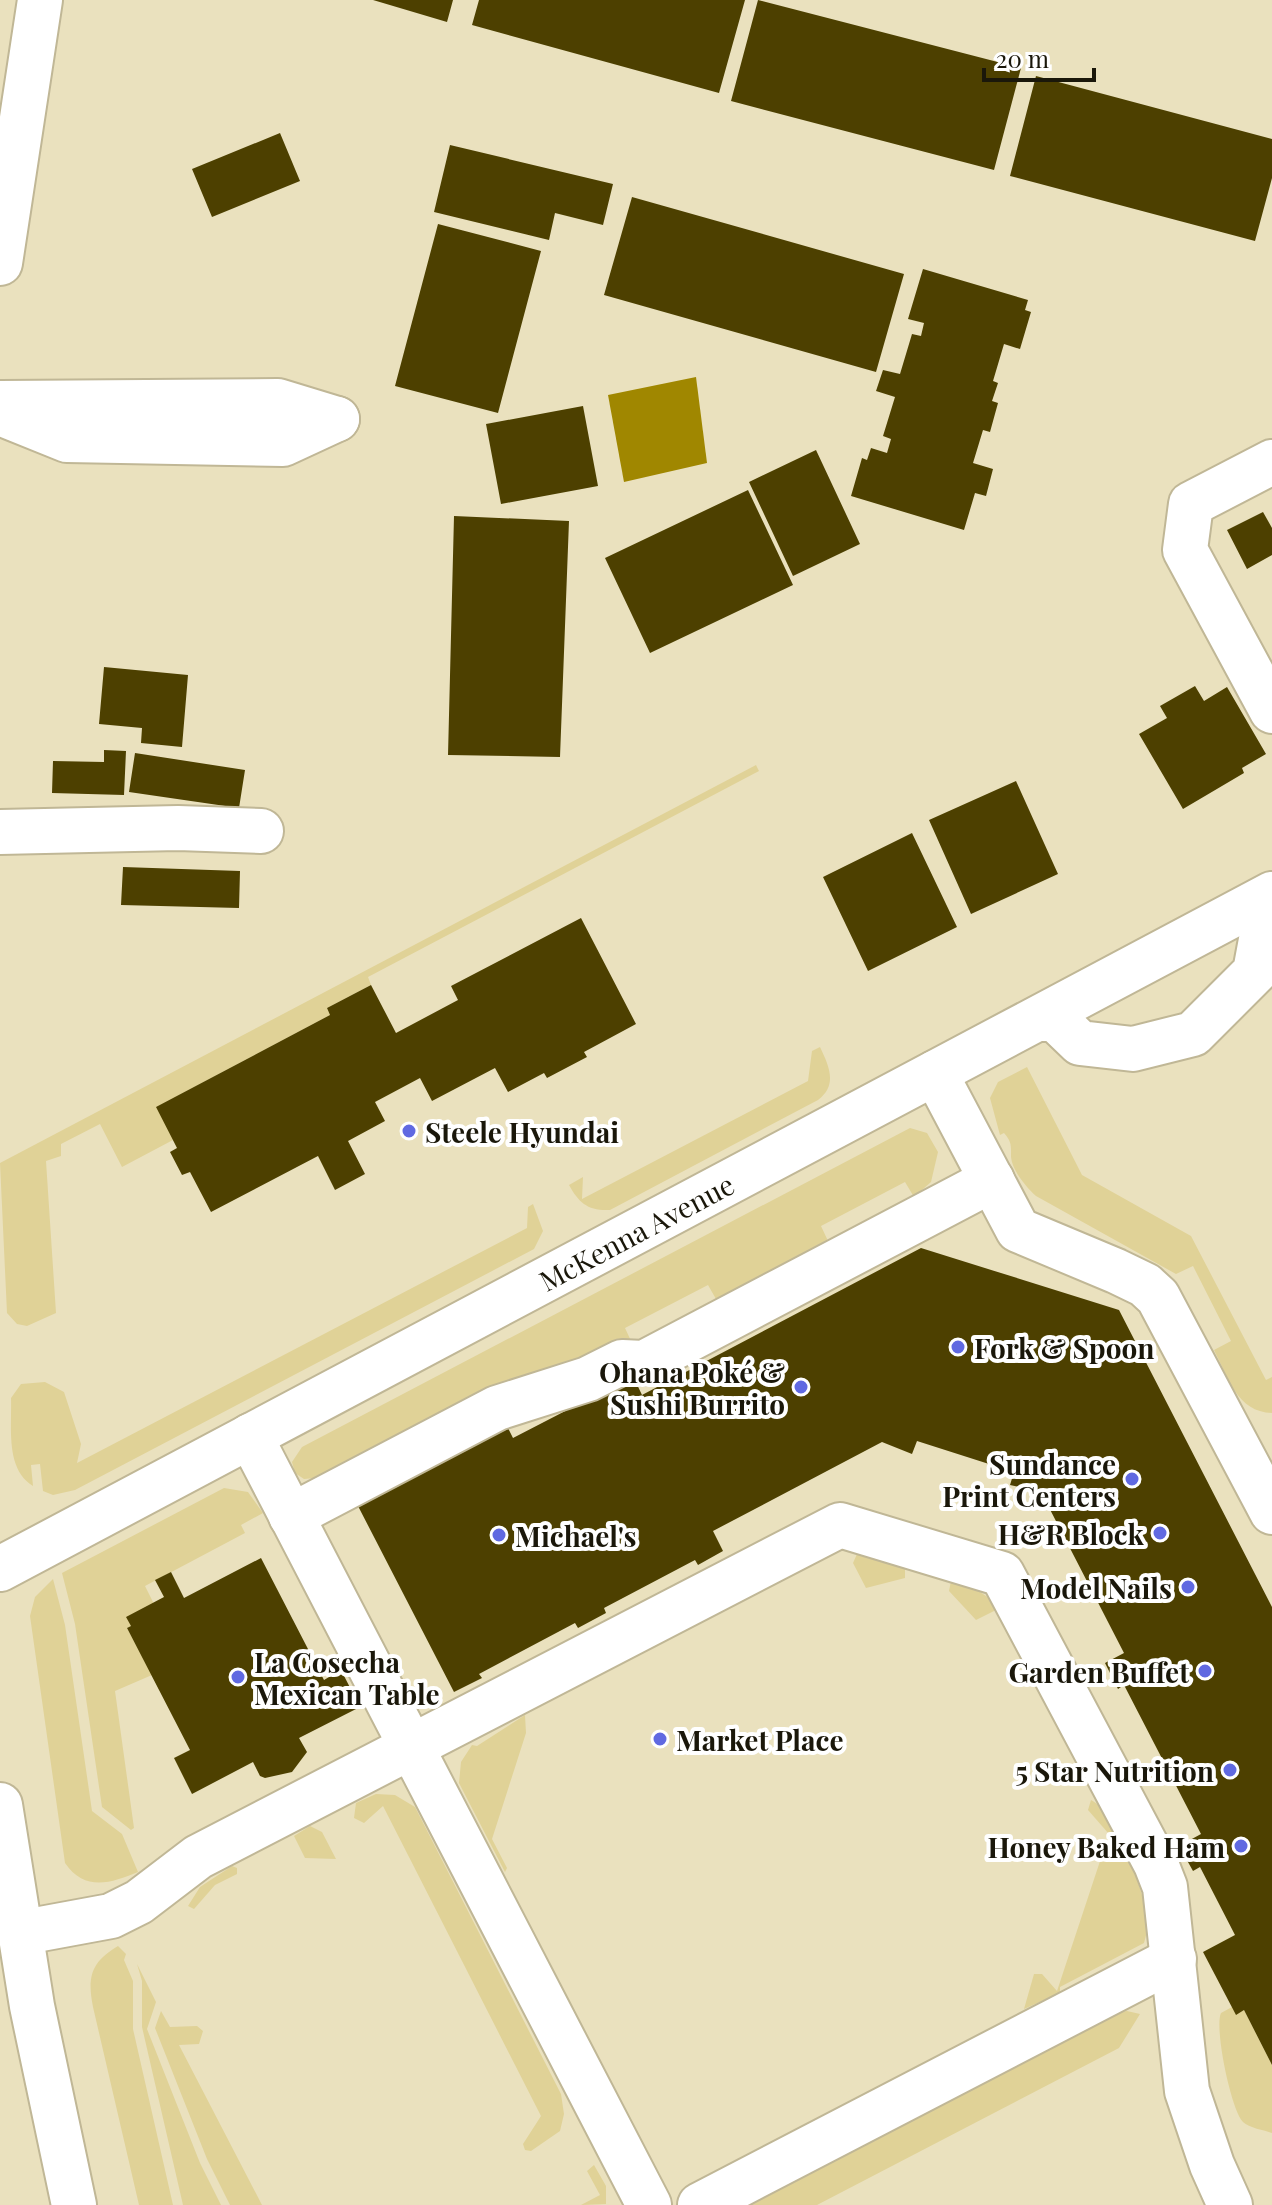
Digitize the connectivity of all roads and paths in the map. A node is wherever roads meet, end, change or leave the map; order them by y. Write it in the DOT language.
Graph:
graph roads {
  1 [pos="40,0"];
  2 [pos="0,263"];
  3 [pos="0,403"];
  4 [pos="0,413"];
  5 [pos="1272,462"];
  6 [pos="1272,711"];
  7 [pos="261,831"];
  8 [pos="0,832"];
  9 [pos="1267,897"];
  10 [pos="1038,1019"];
  11 [pos="935,1073"];
  12 [pos="992,1180"];
  13 [pos="250,1436"];
  14 [pos="1272,1512"];
  15 [pos="291,1516"];
  16 [pos="0,1569"];
  17 [pos="411,1747"];
  18 [pos="0,1805"];
  19 [pos="19,1933"];
  20 [pos="1174,1959"];
  21 [pos="74,2205"];
  22 [pos="649,2205"];
  23 [pos="700,2205"];
  24 [pos="1230,2205"];
  1 -- 2 [label="street"];
  3 -- 4 [label="street"];
  5 -- 6 [label="street"];
  7 -- 8 [label="street"];
  9 -- 10 [label="street, McKenna Avenue"];
  9 -- 10 [label="street"];
  10 -- 11 [label="street, McKenna Avenue"];
  11 -- 12 [label="street"];
  11 -- 13 [label="street, McKenna Avenue"];
  12 -- 14 [label="street"];
  12 -- 15 [label="street"];
  13 -- 15 [label="street"];
  13 -- 16 [label="street, McKenna Avenue"];
  15 -- 17 [label="street"];
  17 -- 19 [label="street"];
  17 -- 20 [label="street"];
  17 -- 22 [label="street"];
  18 -- 19 [label="street"];
  19 -- 21 [label="street"];
  20 -- 23 [label="street"];
  20 -- 24 [label="street"];
}
